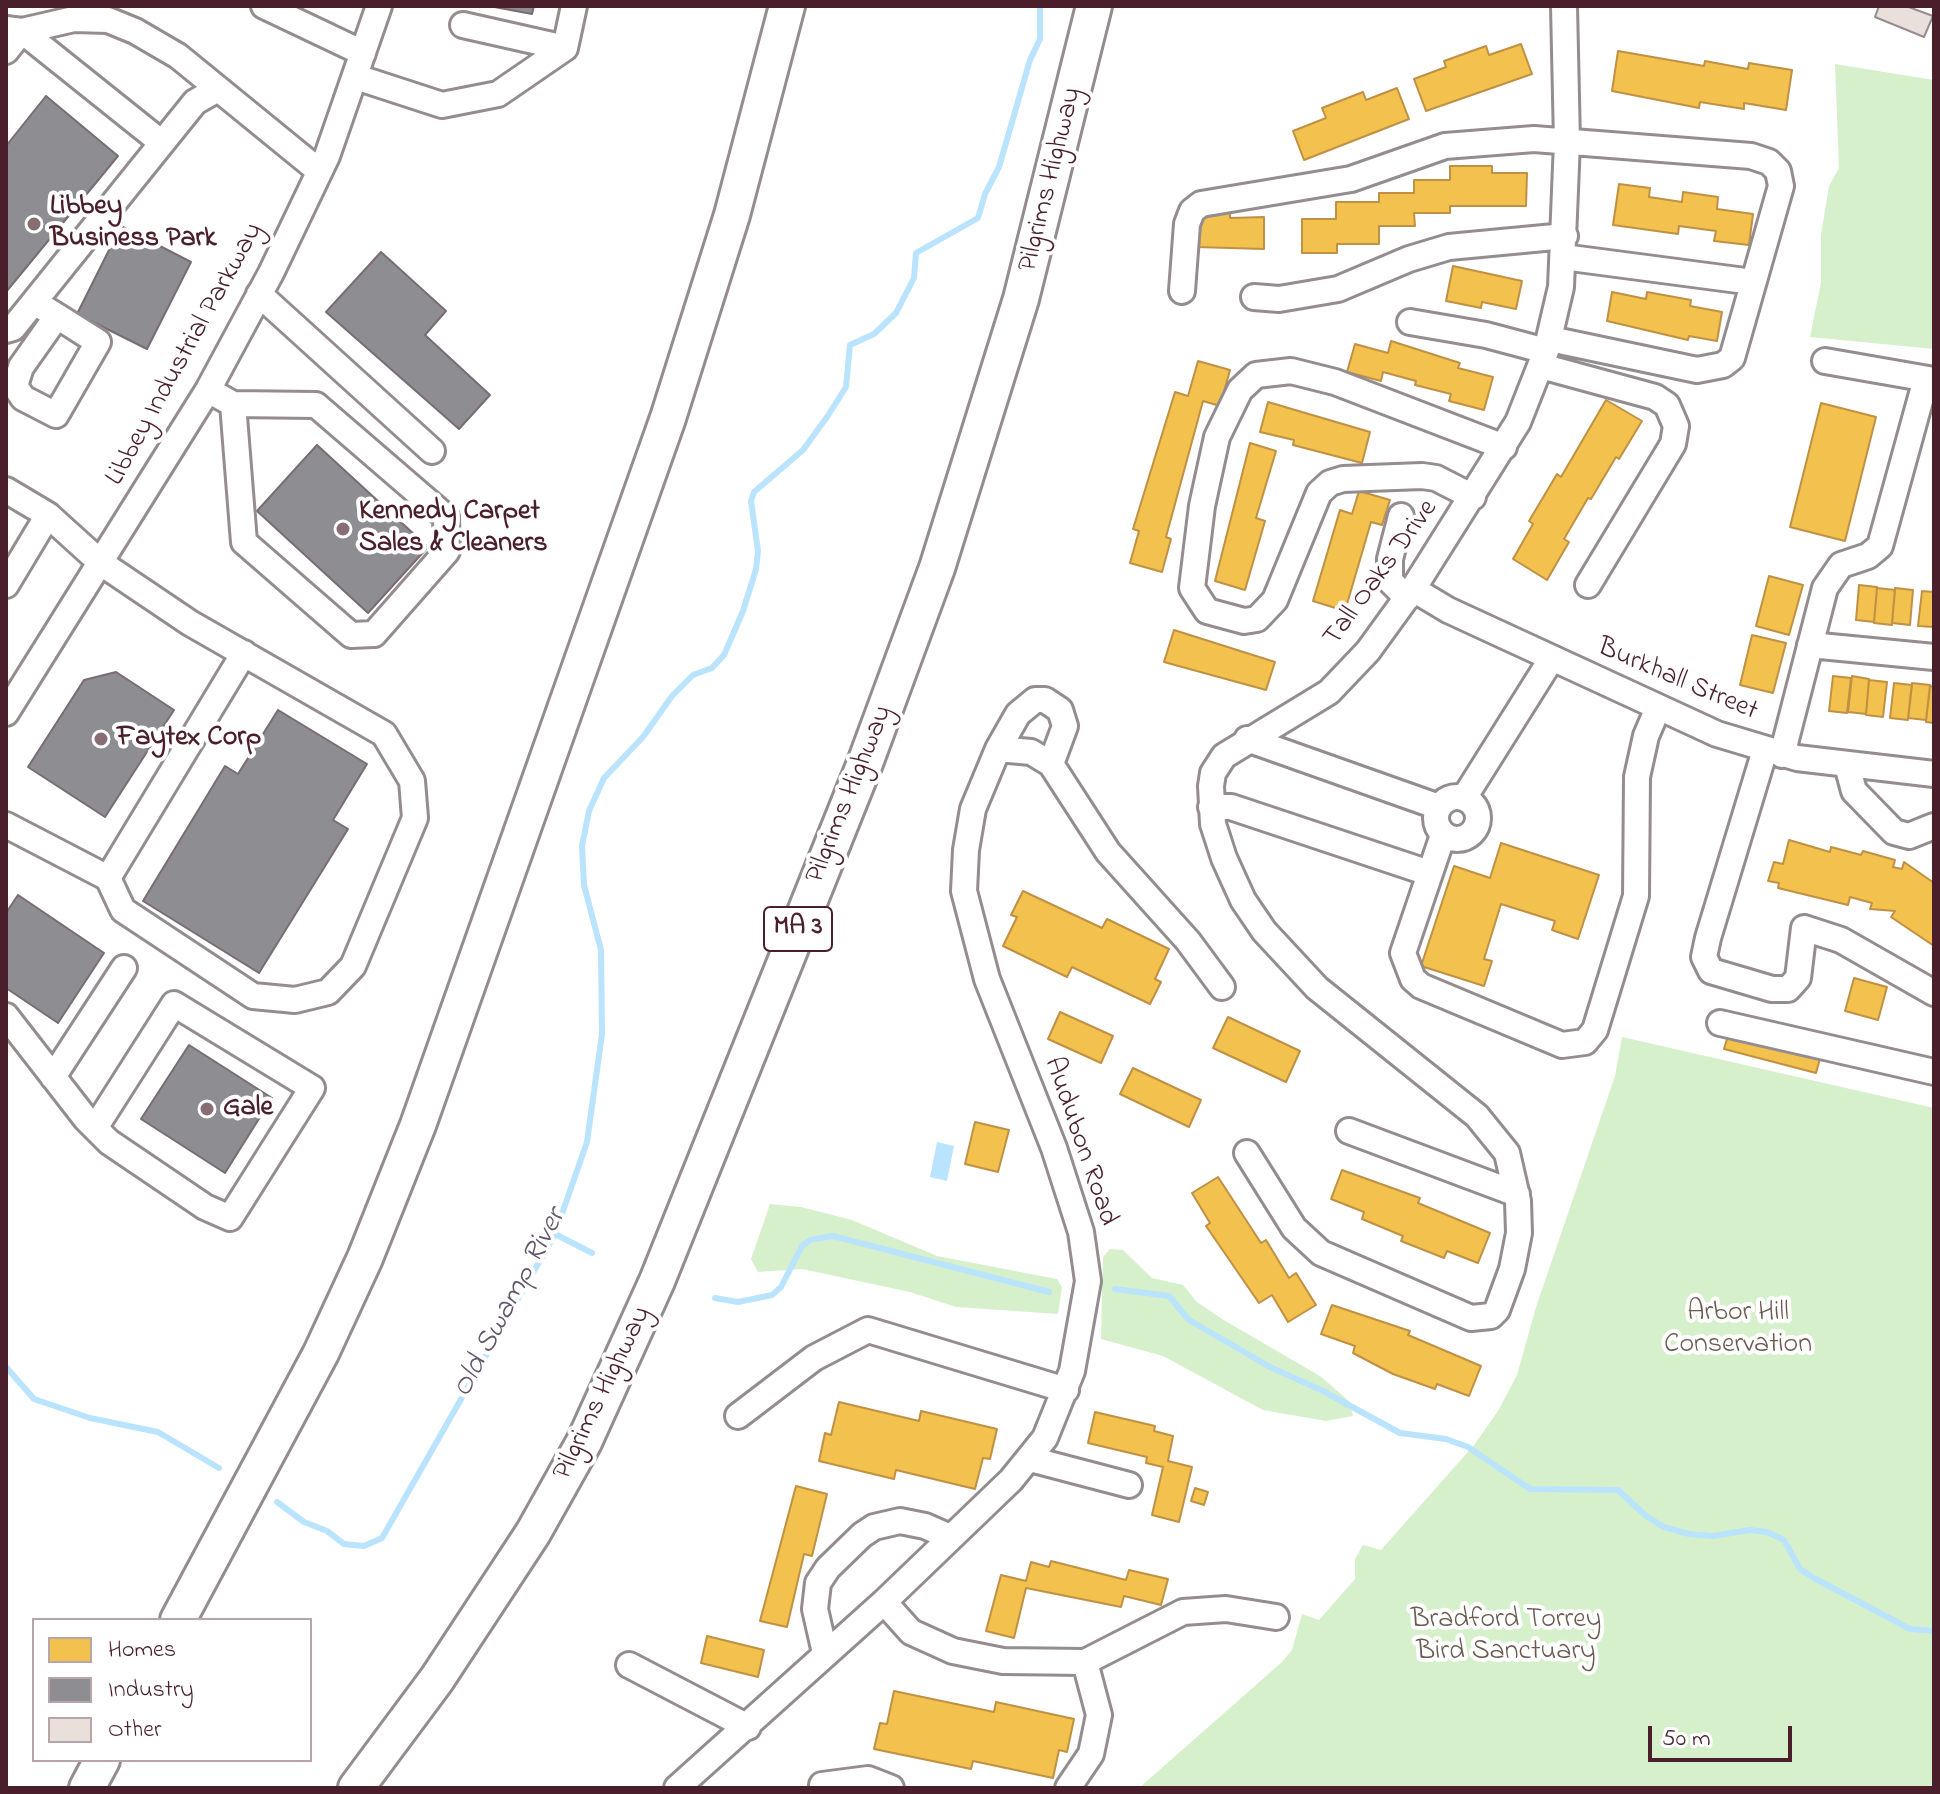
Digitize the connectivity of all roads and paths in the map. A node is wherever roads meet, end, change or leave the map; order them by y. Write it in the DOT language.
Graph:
graph roads {
  1 [pos="264,6"];
  2 [pos="379,6"];
  3 [pos="574,6"];
  4 [pos="787,6"];
  5 [pos="1094,6"];
  6 [pos="1564,6"];
  7 [pos="463,25"];
  8 [pos="14,30"];
  9 [pos="565,48"];
  10 [pos="6,51"];
  11 [pos="363,53"];
  12 [pos="356,77"];
  13 [pos="216,90"];
  14 [pos="1567,142"];
  15 [pos="162,143"];
  16 [pos="319,171"];
  17 [pos="1564,246"];
  18 [pos="1753,282"];
  19 [pos="1182,291"];
  20 [pos="259,294"];
  21 [pos="1254,297"];
  22 [pos="34,302"];
  23 [pos="57,316"];
  24 [pos="1410,322"];
  25 [pos="6,330"];
  26 [pos="1546,352"];
  27 [pos="1825,361"];
  28 [pos="1930,380"];
  29 [pos="208,390"];
  30 [pos="233,404"];
  31 [pos="1504,447"];
  32 [pos="432,451"];
  33 [pos="6,490"];
  34 [pos="1473,497"];
  35 [pos="48,515"];
  36 [pos="1401,516"];
  37 [pos="101,563"];
  38 [pos="6,585"];
  39 [pos="1588,585"];
  40 [pos="1410,594"];
  41 [pos="1810,645"];
  42 [pos="244,653"];
  43 [pos="1934,657"];
  44 [pos="1552,658"];
  45 [pos="9,702"];
  46 [pos="1658,708"];
  47 [pos="1247,739"];
  48 [pos="998,749"];
  49 [pos="1774,752"];
  50 [pos="1051,764"];
  51 [pos="1847,765"];
  52 [pos="1934,774"];
  53 [pos="1464,798"];
  54 [pos="1211,807"];
  55 [pos="1439,807"];
  56 [pos="6,825"];
  57 [pos="1934,826"];
  58 [pos="1443,835"];
  59 [pos="1429,873"];
  60 [pos="108,878"];
  61 [pos="124,968"];
  62 [pos="1222,987"];
  63 [pos="1934,993"];
  64 [pos="6,1016"];
  65 [pos="1720,1023"];
  66 [pos="1934,1072"];
  67 [pos="53,1077"];
  68 [pos="95,1128"];
  69 [pos="1349,1131"];
  70 [pos="1247,1153"];
  71 [pos="1517,1194"];
  72 [pos="1066,1390"];
  73 [pos="738,1416"];
  74 [pos="1030,1459"];
  75 [pos="1129,1485"];
  76 [pos="950,1537"];
  77 [pos="884,1602"];
  78 [pos="1276,1617"];
  79 [pos="179,1618"];
  80 [pos="825,1653"];
  81 [pos="1085,1662"];
  82 [pos="629,1665"];
  83 [pos="748,1727"];
  84 [pos="101,1762"];
  85 [pos="822,1785"];
  86 [pos="87,1788"];
  87 [pos="356,1788"];
  88 [pos="677,1788"];
  89 [pos="891,1788"];
  90 [pos="1068,1788"];
  1 -- 11 [label="street"];
  2 -- 11 [label="street, Libbey Industrial Parkway"];
  3 -- 9 [label="street"];
  4 -- 79 [label="highway"];
  5 -- 87 [label="highway, Pilgrims Highway / MA 3"];
  6 -- 14 [label="street, Tall Oaks Drive"];
  7 -- 9 [label="street"];
  8 -- 10 [label="street"];
  8 -- 13 [label="street"];
  8 -- 15 [label="street"];
  9 -- 12 [label="street"];
  11 -- 12 [label="street, Libbey Industrial Parkway"];
  12 -- 16 [label="street, Libbey Industrial Parkway"];
  13 -- 15 [label="street"];
  13 -- 16 [label="street"];
  14 -- 17 [label="street, Tall Oaks Drive"];
  14 -- 18 [label="street"];
  14 -- 19 [label="street"];
  15 -- 22 [label="street"];
  16 -- 20 [label="street, Libbey Industrial Parkway"];
  17 -- 18 [label="street"];
  17 -- 21 [label="street"];
  17 -- 26 [label="street, Tall Oaks Drive"];
  18 -- 26 [label="street"];
  20 -- 29 [label="street, Libbey Industrial Parkway"];
  20 -- 32 [label="street"];
  22 -- 23 [label="street"];
  22 -- 25 [label="street"];
  24 -- 26 [label="street"];
  26 -- 31 [label="street, Tall Oaks Drive"];
  26 -- 39 [label="street"];
  27 -- 28 [label="street"];
  28 -- 41 [label="street"];
  29 -- 30 [label="street"];
  29 -- 37 [label="street, Libbey Industrial Parkway"];
  30 -- 30 [label="street"];
  31 -- 34 [label="street, Tall Oaks Drive"];
  31 -- 34 [label="street"];
  33 -- 35 [label="street"];
  34 -- 40 [label="street, Tall Oaks Drive"];
  35 -- 37 [label="street"];
  35 -- 38 [label="street"];
  36 -- 40 [label="street"];
  37 -- 42 [label="street"];
  37 -- 45 [label="street, Libbey Industrial Parkway"];
  40 -- 44 [label="street, Burkhall Street"];
  40 -- 47 [label="street, Tall Oaks Drive"];
  41 -- 43 [label="street"];
  41 -- 49 [label="street"];
  42 -- 60 [label="street"];
  42 -- 60 [label="street"];
  44 -- 46 [label="street, Burkhall Street"];
  44 -- 53 [label="street"];
  46 -- 49 [label="street, Burkhall Street"];
  46 -- 59 [label="street"];
  47 -- 54 [label="street, Tall Oaks Drive"];
  47 -- 55 [label="street"];
  48 -- 50 [label="street"];
  48 -- 50 [label="street, Audubon Road"];
  48 -- 72 [label="street, Audubon Road"];
  49 -- 51 [label="street, Burkhall Street"];
  49 -- 63 [label="street"];
  50 -- 62 [label="street"];
  51 -- 52 [label="street, Burkhall Street"];
  51 -- 57 [label="street"];
  53 -- 55 [label="street"];
  53 -- 58 [label="street"];
  54 -- 59 [label="street"];
  54 -- 71 [label="street, Tall Oaks Drive"];
  55 -- 58 [label="street"];
  56 -- 60 [label="street"];
  58 -- 59 [label="street"];
  61 -- 67 [label="street"];
  64 -- 67 [label="street"];
  65 -- 66 [label="street"];
  67 -- 68 [label="street"];
  68 -- 68 [label="street"];
  69 -- 71 [label="street"];
  70 -- 71 [label="street, Tall Oaks Drive"];
  72 -- 73 [label="street"];
  72 -- 74 [label="street, Audubon Road"];
  74 -- 75 [label="street"];
  74 -- 76 [label="street, Audubon Road"];
  76 -- 77 [label="street, Audubon Road"];
  76 -- 80 [label="street"];
  77 -- 80 [label="street, Audubon Road"];
  77 -- 81 [label="street"];
  78 -- 81 [label="street"];
  80 -- 83 [label="street, Audubon Road"];
  81 -- 90 [label="street"];
  82 -- 83 [label="street"];
  83 -- 88 [label="street, Audubon Road"];
  84 -- 86 [label="highway"];
  85 -- 89 [label="street"];
}
